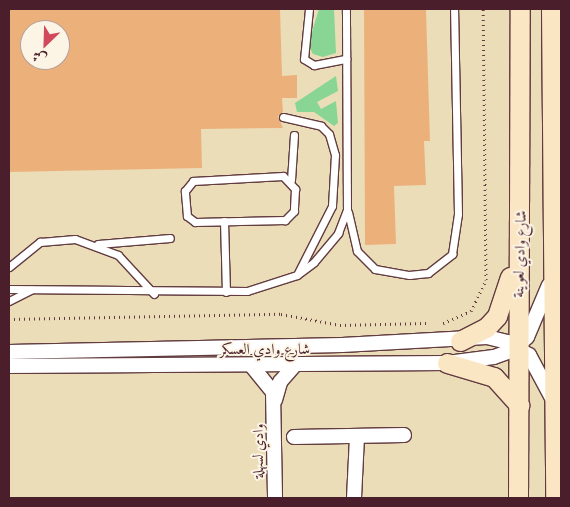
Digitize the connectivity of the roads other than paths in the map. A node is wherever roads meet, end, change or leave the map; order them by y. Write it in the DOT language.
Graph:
graph roads {
  1 [pos="309,9"];
  2 [pos="346,9"];
  3 [pos="454,9"];
  4 [pos="520,9"];
  5 [pos="551,9"];
  6 [pos="346,59"];
  7 [pos="283,116"];
  8 [pos="294,135"];
  9 [pos="291,180"];
  10 [pos="347,210"];
  11 [pos="224,221"];
  12 [pos="520,224"];
  13 [pos="170,238"];
  14 [pos="98,244"];
  15 [pos="9,267"];
  16 [pos="297,275"];
  17 [pos="552,275"];
  18 [pos="9,289"];
  19 [pos="31,290"];
  20 [pos="226,292"];
  21 [pos="154,294"];
  22 [pos="9,300"];
  23 [pos="460,341"];
  24 [pos="518,347"];
  25 [pos="9,352"];
  26 [pos="447,363"];
  27 [pos="252,365"];
  28 [pos="295,365"];
  29 [pos="9,366"];
  30 [pos="551,397"];
  31 [pos="274,403"];
  32 [pos="519,405"];
  33 [pos="404,435"];
  34 [pos="357,436"];
  35 [pos="294,437"];
  36 [pos="275,498"];
  37 [pos="354,498"];
  38 [pos="518,498"];
  39 [pos="555,498"];
  1 -- 6 [label="lane"];
  2 -- 6 [label="lane"];
  3 -- 10 [label="lane"];
  4 -- 12 [label="main road, شارع وادي لعوينة"];
  5 -- 17 [label="main road, شارع وادي لعوينة"];
  6 -- 10 [label="lane"];
  7 -- 16 [label="lane"];
  8 -- 9 [label="lane"];
  9 -- 11 [label="lane"];
  9 -- 11 [label="lane"];
  10 -- 16 [label="lane"];
  11 -- 20 [label="lane"];
  12 -- 23 [label="main road"];
  12 -- 24 [label="main road, شارع وادي لعوينة"];
  13 -- 14 [label="lane"];
  14 -- 15 [label="lane"];
  14 -- 21 [label="lane"];
  16 -- 20 [label="lane"];
  17 -- 24 [label="street"];
  17 -- 30 [label="main road, شارع وادي لعوينة"];
  18 -- 19 [label="lane"];
  19 -- 21 [label="lane"];
  19 -- 22 [label="lane"];
  20 -- 21 [label="lane"];
  23 -- 24 [label="street, شارع وادي العسكر"];
  23 -- 25 [label="street, شارع وادي العسكر"];
  24 -- 26 [label="street, شارع وادي العسكر"];
  24 -- 30 [label="street, شارع وادي العسكر"];
  24 -- 32 [label="main road, شارع وادي لعوينة"];
  26 -- 28 [label="street, شارع وادي العسكر"];
  26 -- 32 [label="main road"];
  27 -- 28 [label="street, شارع وادي العسكر"];
  27 -- 29 [label="street, شارع وادي العسكر"];
  27 -- 31 [label="street, وادي لسهلة"];
  28 -- 31 [label="street, وادي لسهلة"];
  30 -- 39 [label="main road, شارع وادي لعوينة"];
  31 -- 36 [label="street, وادي لسهلة"];
  32 -- 38 [label="main road, شارع وادي لعوينة"];
  33 -- 34 [label="street"];
  34 -- 35 [label="street"];
  34 -- 37 [label="street"];
}
